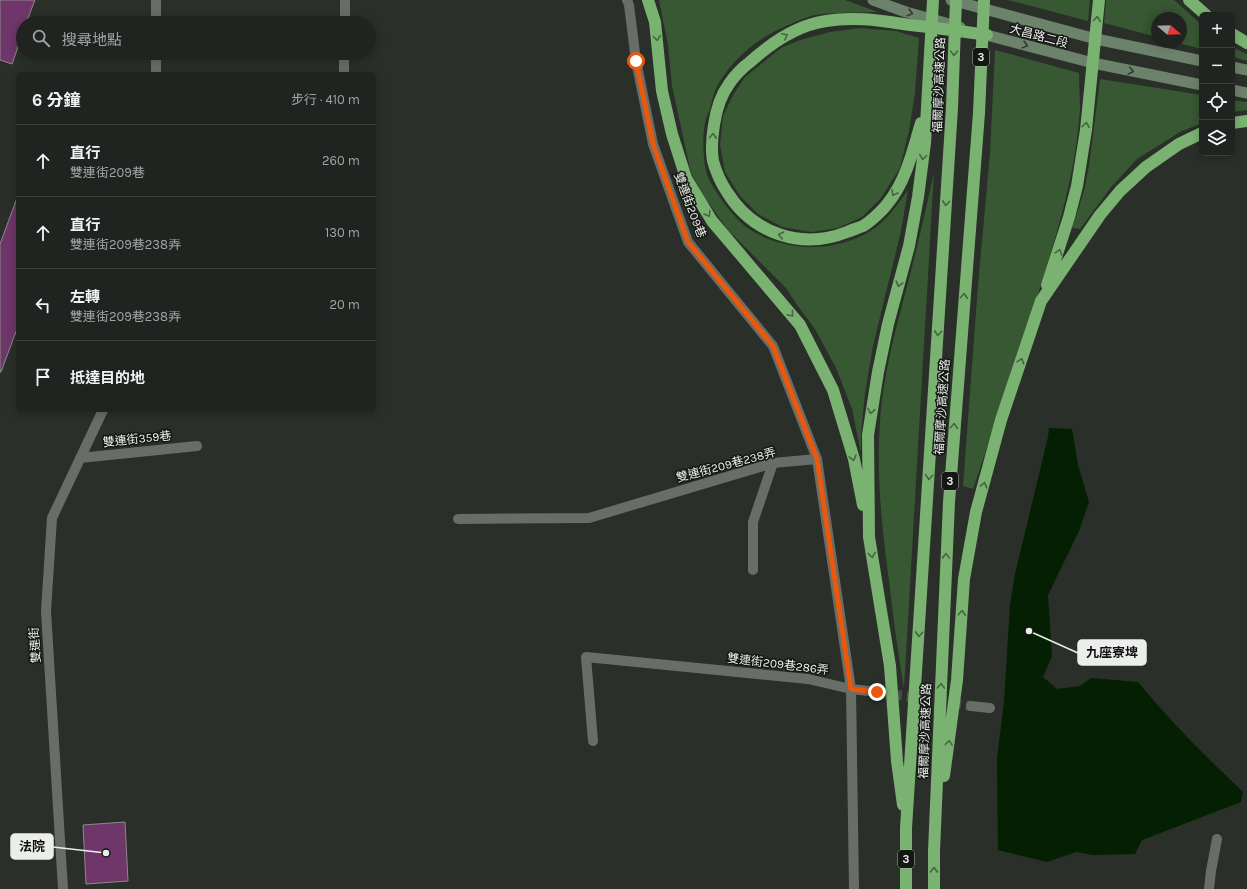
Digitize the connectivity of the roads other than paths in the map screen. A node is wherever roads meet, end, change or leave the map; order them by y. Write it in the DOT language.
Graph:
graph roads {
  1 [pos="156,0"];
  2 [pos="345,0"];
  3 [pos="627,0"];
  4 [pos="648,0"];
  5 [pos="873,0"];
  6 [pos="933,0"];
  7 [pos="984,0"];
  8 [pos="1099,0"];
  9 [pos="1189,0"];
  10 [pos="955,1"];
  11 [pos="1203,12"];
  12 [pos="156,16"];
  13 [pos="344,16"];
  14 [pos="987,35"];
  15 [pos="1235,36"];
  16 [pos="1096,39"];
  17 [pos="1247,43"];
  18 [pos="1199,59"];
  19 [pos="156,60"];
  20 [pos="344,60"];
  21 [pos="1093,63"];
  22 [pos="1235,68"];
  23 [pos="1247,70"];
  24 [pos="156,72"];
  25 [pos="344,72"];
  26 [pos="1199,84"];
  27 [pos="1235,91"];
  28 [pos="1247,93"];
  29 [pos="926,104"];
  30 [pos="1247,121"];
  31 [pos="1235,123"];
  32 [pos="1199,134"];
  33 [pos="1041,302"];
  34 [pos="101,412"];
  35 [pos="198,446"];
  36 [pos="80,458"];
  37 [pos="817,459"];
  38 [pos="773,463"];
  39 [pos="458,519"];
  40 [pos="869,537"];
  41 [pos="753,570"];
  42 [pos="851,689"];
  43 [pos="877,692"];
  44 [pos="971,706"];
  45 [pos="990,708"];
  46 [pos="593,741"];
  47 [pos="906,828"];
  48 [pos="1217,839"];
  49 [pos="934,850"];
  50 [pos="63,889"];
  51 [pos="854,889"];
  52 [pos="906,889"];
  53 [pos="934,889"];
  54 [pos="1209,889"];
  1 -- 12 [label="street"];
  2 -- 13 [label="street"];
  3 -- 37 [label="street, 雙連街209巷"];
  4 -- 40 [label="highway, one-way"];
  5 -- 14 [label="main road, 大昌路二段, one-way"];
  6 -- 29 [label="highway"];
  49 -- 7 [label="highway, 福爾摩沙高速公路 / 3, one-way"];
  16 -- 8 [label="highway, one-way"];
  9 -- 11 [label="highway"];
  10 -- 16 [label="main road, 大昌路二段"];
  10 -- 47 [label="highway, 福爾摩沙高速公路 / 3, one-way"];
  14 -- 21 [label="main road, 大昌路二段, one-way"];
  29 -- 14 [label="highway, one-way"];
  15 -- 17 [label="highway"];
  16 -- 18 [label="main road, 大昌路二段"];
  16 -- 21 [label="highway"];
  19 -- 24 [label="street"];
  20 -- 25 [label="street"];
  21 -- 26 [label="main road, 大昌路二段, one-way"];
  33 -- 21 [label="highway, one-way"];
  22 -- 23 [label="main road"];
  27 -- 28 [label="main road"];
  29 -- 40 [label="highway, one-way"];
  30 -- 31 [label="highway"];
  32 -- 33 [label="highway"];
  49 -- 33 [label="highway, one-way"];
  34 -- 36 [label="street, 雙連街"];
  35 -- 36 [label="street, 雙連街359巷"];
  36 -- 50 [label="street, 雙連街"];
  37 -- 38 [label="street, 雙連街209巷238弄"];
  37 -- 42 [label="street"];
  38 -- 39 [label="street, 雙連街209巷238弄"];
  38 -- 41 [label="street"];
  40 -- 47 [label="highway, one-way"];
  42 -- 43 [label="street"];
  42 -- 46 [label="street, 雙連街209巷286弄"];
  42 -- 51 [label="street"];
  44 -- 45 [label="street"];
  47 -- 52 [label="highway, 福爾摩沙高速公路 / 3"];
  48 -- 54 [label="street"];
  53 -- 49 [label="highway, 福爾摩沙高速公路 / 3, one-way"];
}
